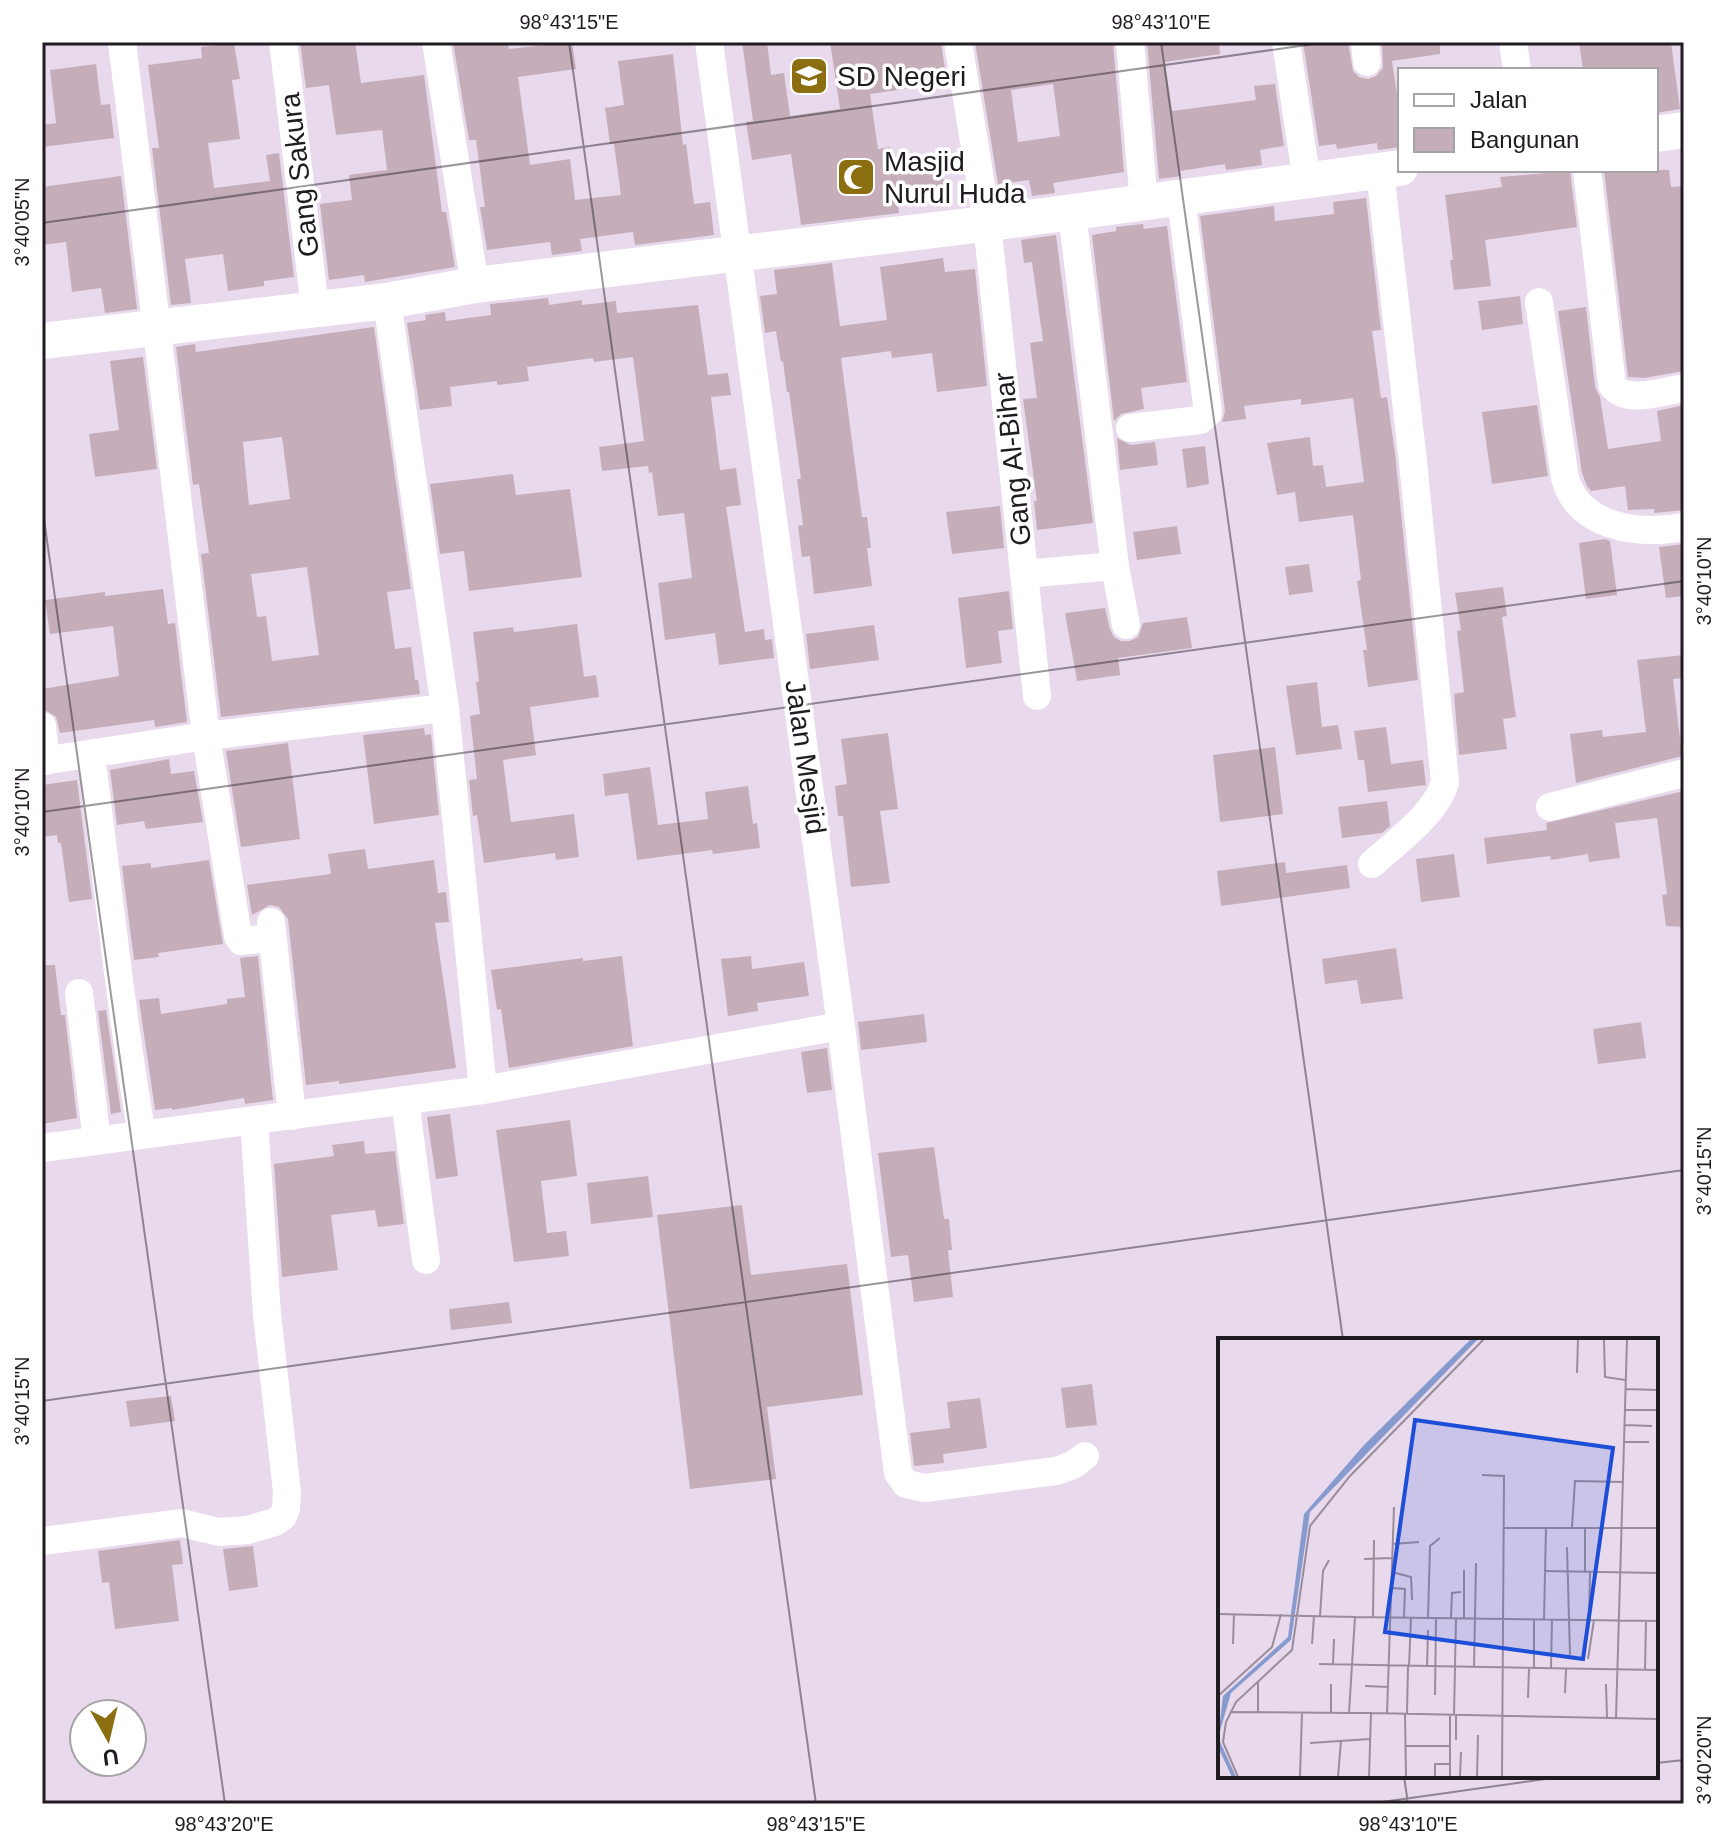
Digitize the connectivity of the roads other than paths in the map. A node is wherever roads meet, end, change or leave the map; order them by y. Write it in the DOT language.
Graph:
graph roads {
  1 [pos="122,42"];
  2 [pos="283,42"];
  3 [pos="436,42"];
  4 [pos="709,42"];
  5 [pos="958,42"];
  6 [pos="1130,42"];
  7 [pos="1286,42"];
  8 [pos="1513,42"];
  9 [pos="1517,68"];
  10 [pos="1684,130"];
  11 [pos="1658,134"];
  12 [pos="1390,169"];
  13 [pos="1587,172"];
  14 [pos="1307,182"];
  15 [pos="1181,198"];
  16 [pos="1144,203"];
  17 [pos="1072,213"];
  18 [pos="987,223"];
  19 [pos="738,253"];
  20 [pos="475,285"];
  21 [pos="387,301"];
  22 [pos="1539,302"];
  23 [pos="315,308"];
  24 [pos="154,328"];
  25 [pos="42,341"];
  26 [pos="1684,388"];
  27 [pos="1130,428"];
  28 [pos="1684,527"];
  29 [pos="1115,566"];
  30 [pos="1024,574"];
  31 [pos="1126,625"];
  32 [pos="1037,696"];
  33 [pos="445,708"];
  34 [pos="42,726"];
  35 [pos="206,736"];
  36 [pos="91,755"];
  37 [pos="44,761"];
  38 [pos="1684,773"];
  39 [pos="1550,807"];
  40 [pos="1372,864"];
  41 [pos="79,993"];
  42 [pos="841,1026"];
  43 [pos="483,1090"];
  44 [pos="405,1100"];
  45 [pos="292,1116"];
  46 [pos="254,1120"];
  47 [pos="142,1135"];
  48 [pos="97,1141"];
  49 [pos="42,1148"];
  50 [pos="426,1260"];
  51 [pos="1085,1456"];
  52 [pos="42,1541"];
  1 -- 24 [label="street"];
  2 -- 23 [label="street, Gang Sakura"];
  3 -- 20 [label="street"];
  4 -- 19 [label="street, Jalan Mesjid"];
  5 -- 18 [label="street, Gang Al-Bihar"];
  6 -- 16 [label="street"];
  7 -- 14 [label="street"];
  8 -- 9 [label="street"];
  10 -- 11 [label="street"];
  12 -- 14 [label="street"];
  12 -- 40 [label="street"];
  13 -- 26 [label="street"];
  14 -- 15 [label="street"];
  15 -- 16 [label="street"];
  15 -- 27 [label="street"];
  16 -- 17 [label="street"];
  17 -- 18 [label="street"];
  17 -- 29 [label="street"];
  18 -- 19 [label="street"];
  18 -- 30 [label="street, Gang Al-Bihar"];
  19 -- 20 [label="street"];
  19 -- 42 [label="street, Jalan Mesjid"];
  20 -- 21 [label="street"];
  21 -- 23 [label="street"];
  21 -- 33 [label="street"];
  22 -- 28 [label="street"];
  23 -- 24 [label="street"];
  24 -- 25 [label="street"];
  24 -- 35 [label="street"];
  29 -- 30 [label="street"];
  29 -- 31 [label="street"];
  30 -- 32 [label="street, Gang Al-Bihar"];
  33 -- 35 [label="street"];
  33 -- 43 [label="street"];
  34 -- 37 [label="street"];
  35 -- 36 [label="street"];
  35 -- 45 [label="street"];
  36 -- 37 [label="street"];
  36 -- 47 [label="street"];
  38 -- 39 [label="street"];
  41 -- 48 [label="street"];
  42 -- 43 [label="street"];
  42 -- 51 [label="street, Jalan Mesjid"];
  43 -- 44 [label="street"];
  44 -- 45 [label="street"];
  44 -- 50 [label="street"];
  45 -- 46 [label="street"];
  46 -- 47 [label="street"];
  46 -- 52 [label="street"];
  47 -- 48 [label="street"];
  48 -- 49 [label="street"];
}
